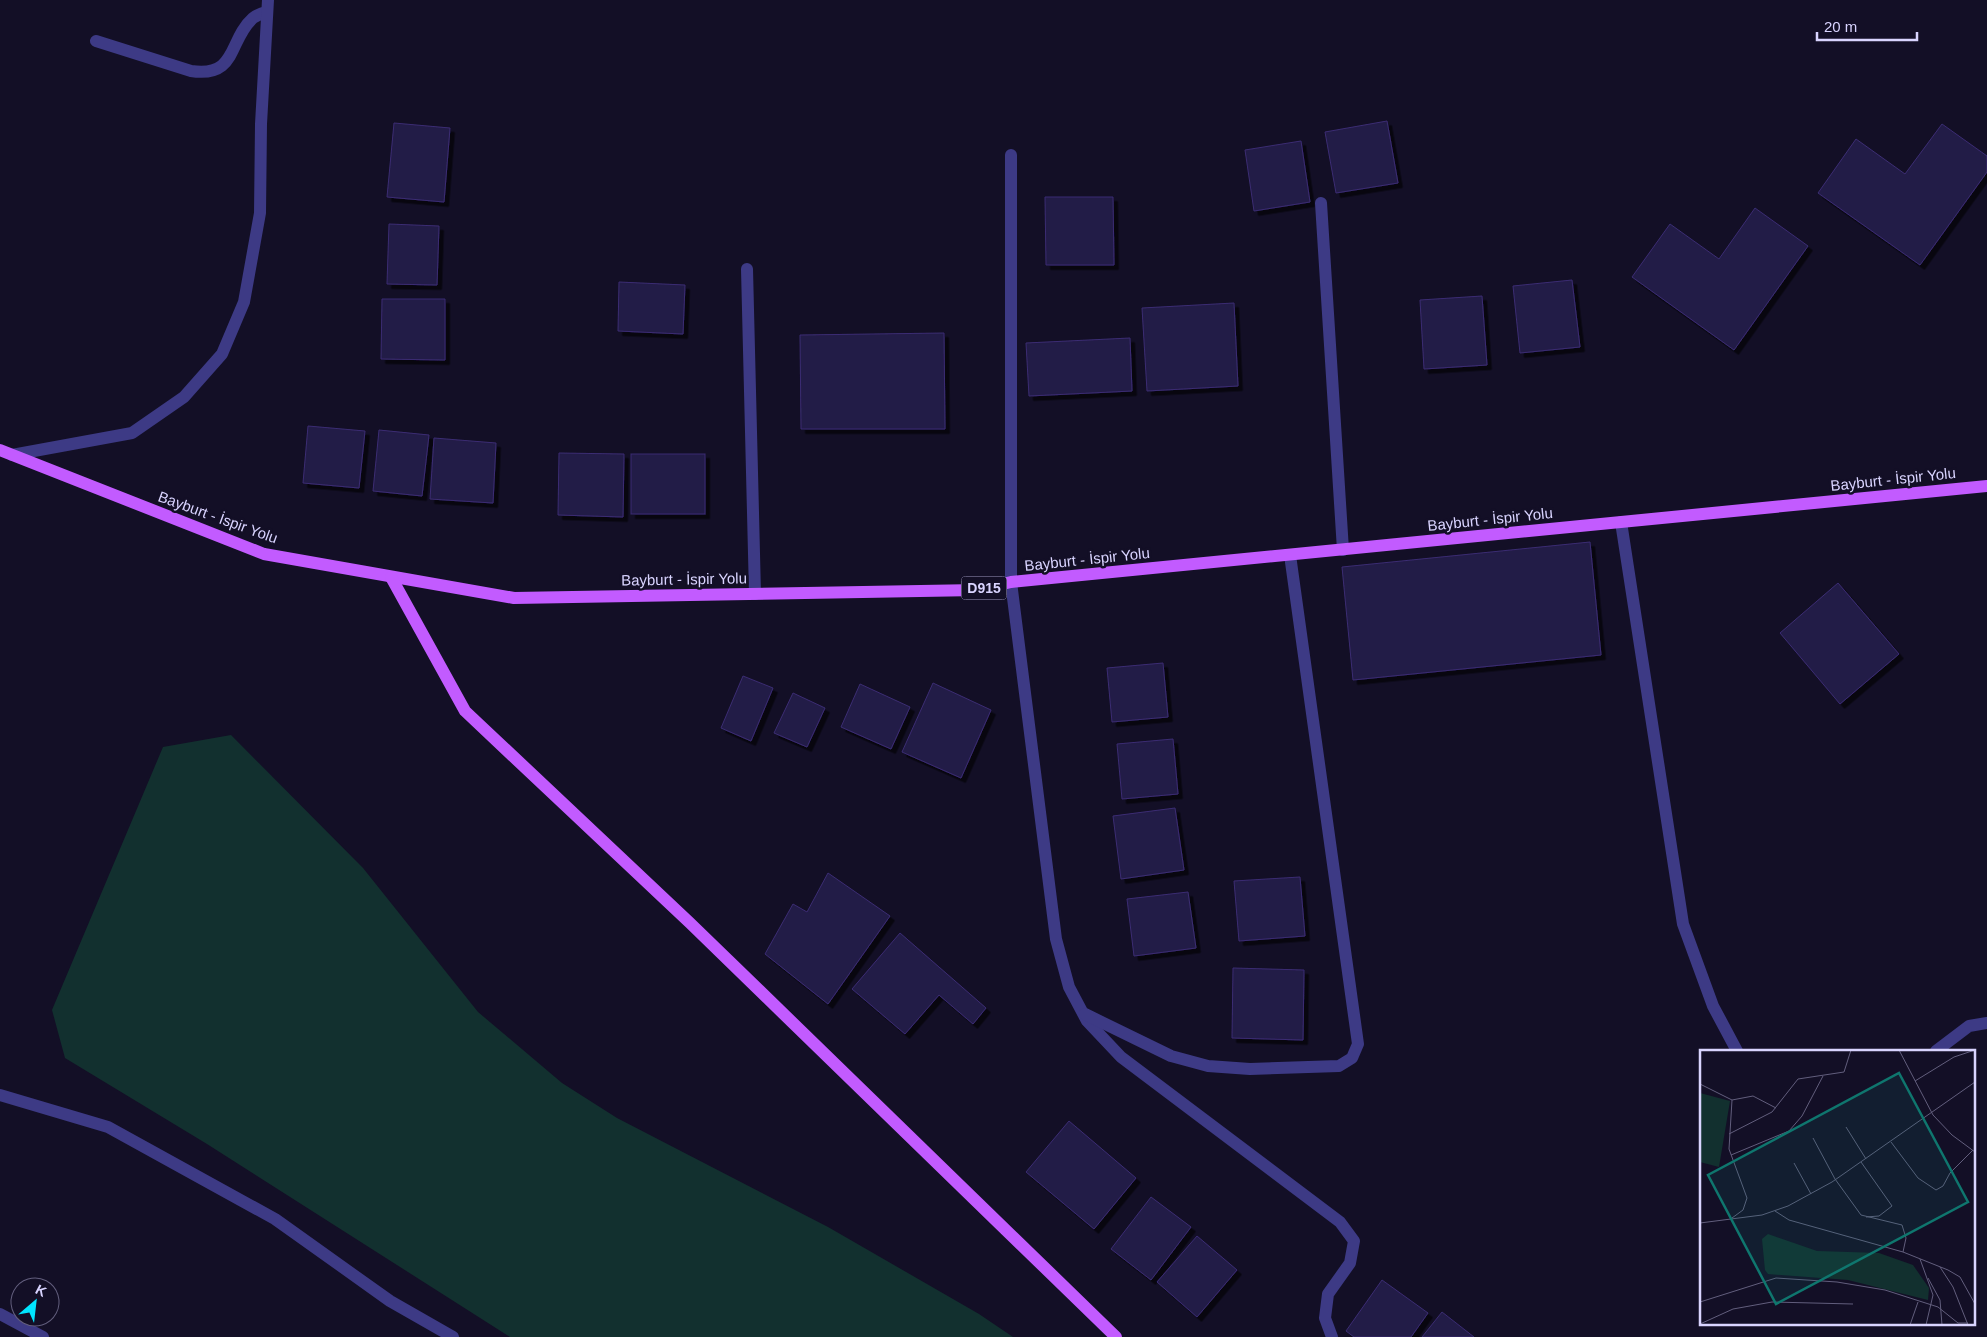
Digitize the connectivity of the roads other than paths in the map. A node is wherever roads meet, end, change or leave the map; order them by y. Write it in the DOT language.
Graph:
graph roads {
  1 [pos="267,6"];
  2 [pos="96,41"];
  3 [pos="1011,155"];
  4 [pos="1321,203"];
  5 [pos="747,269"];
  6 [pos="6,453"];
  7 [pos="1987,486"];
  8 [pos="1621,522"];
  9 [pos="1343,550"];
  10 [pos="1290,555"];
  11 [pos="391,577"];
  12 [pos="1011,582"];
  13 [pos="755,594"];
  14 [pos="1083,1013"];
  15 [pos="1987,1023"];
  16 [pos="1736,1050"];
  17 [pos="1937,1050"];
  18 [pos="0,1095"];
  19 [pos="0,1314"];
  20 [pos="42,1337"];
  21 [pos="453,1337"];
  22 [pos="1116,1337"];
  23 [pos="1332,1337"];
  1 -- 2 [label="street"];
  1 -- 6 [label="street"];
  3 -- 12 [label="street"];
  4 -- 9 [label="street"];
  5 -- 13 [label="street"];
  6 -- 11 [label="main road, Bayburt - İspir Yolu / D915"];
  7 -- 8 [label="main road, Bayburt - İspir Yolu / D915"];
  8 -- 9 [label="main road, Bayburt - İspir Yolu / D915"];
  8 -- 16 [label="street"];
  9 -- 10 [label="main road, Bayburt - İspir Yolu / D915"];
  10 -- 12 [label="main road, Bayburt - İspir Yolu / D915"];
  10 -- 14 [label="street"];
  11 -- 13 [label="main road, Bayburt - İspir Yolu / D915"];
  11 -- 22 [label="main road"];
  12 -- 13 [label="main road, Bayburt - İspir Yolu / D915"];
  12 -- 14 [label="street"];
  14 -- 23 [label="street"];
  15 -- 17 [label="street"];
  18 -- 21 [label="street"];
  19 -- 20 [label="street"];
}
